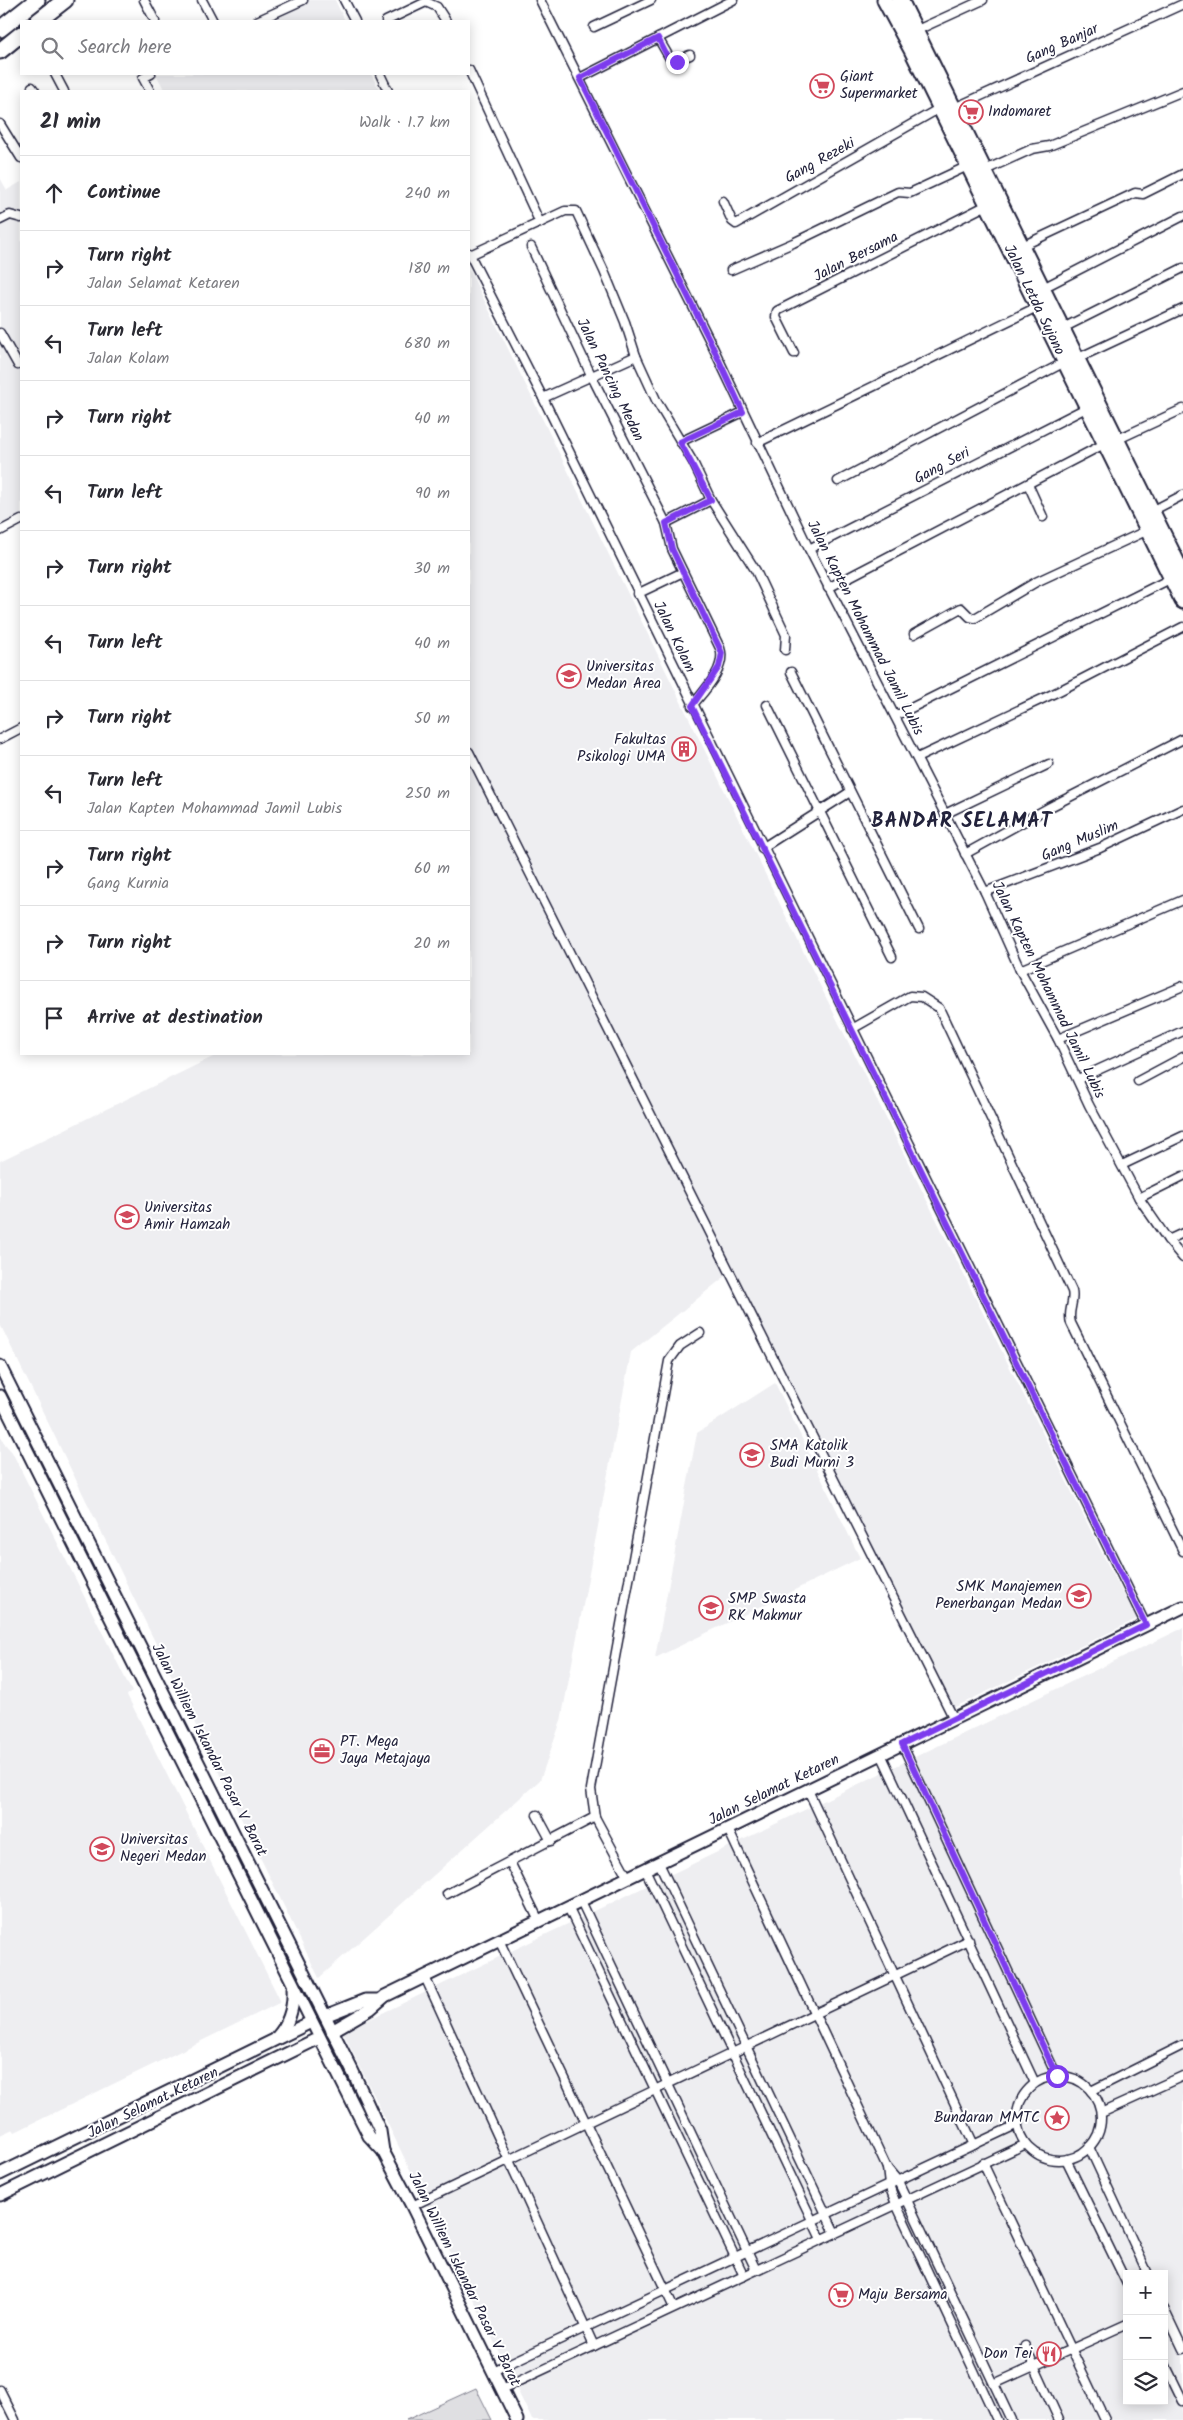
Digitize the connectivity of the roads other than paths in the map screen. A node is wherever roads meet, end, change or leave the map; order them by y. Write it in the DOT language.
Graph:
graph roads {
  1 [pos="144,0"];
  2 [pos="202,0"];
  3 [pos="303,0"];
  4 [pos="344,0"];
  5 [pos="540,0"];
  6 [pos="651,0"];
  7 [pos="733,0"];
  8 [pos="885,0"];
  9 [pos="900,0"];
  10 [pos="983,0"];
  11 [pos="35,1"];
  12 [pos="66,1"];
  13 [pos="426,1"];
  14 [pos="1183,4"];
  15 [pos="39,20"];
  16 [pos="154,20"];
  17 [pos="212,20"];
  18 [pos="259,20"];
  19 [pos="354,20"];
  20 [pos="388,20"];
  21 [pos="445,20"];
  22 [pos="594,27"];
  23 [pos="0,29"];
  24 [pos="915,31"];
  25 [pos="20,35"];
  26 [pos="658,38"];
  27 [pos="0,51"];
  28 [pos="690,55"];
  29 [pos="470,72"];
  30 [pos="56,75"];
  31 [pos="149,75"];
  32 [pos="380,75"];
  33 [pos="580,78"];
  34 [pos="63,90"];
  35 [pos="149,90"];
  36 [pos="388,90"];
  37 [pos="1183,92"];
  38 [pos="946,108"];
  39 [pos="0,124"];
  40 [pos="20,156"];
  41 [pos="977,166"];
  42 [pos="1183,174"];
  43 [pos="724,201"];
  44 [pos="987,205"];
  45 [pos="1183,216"];
  46 [pos="20,218"];
  47 [pos="0,220"];
  48 [pos="540,223"];
  49 [pos="1020,247"];
  50 [pos="531,248"];
  51 [pos="470,254"];
  52 [pos="470,256"];
  53 [pos="1183,268"];
  54 [pos="731,270"];
  55 [pos="1041,289"];
  56 [pos="1037,307"];
  57 [pos="1183,309"];
  58 [pos="1061,329"];
  59 [pos="0,333"];
  60 [pos="794,353"];
  61 [pos="636,356"];
  62 [pos="1070,360"];
  63 [pos="18,365"];
  64 [pos="592,376"];
  65 [pos="543,398"];
  66 [pos="1088,407"];
  67 [pos="1183,409"];
  68 [pos="743,412"];
  69 [pos="1111,441"];
  70 [pos="680,442"];
  71 [pos="757,443"];
  72 [pos="838,481"];
  73 [pos="1028,484"];
  74 [pos="1183,495"];
  75 [pos="711,500"];
  76 [pos="1152,511"];
  77 [pos="1043,516"];
  78 [pos="20,521"];
  79 [pos="666,523"];
  80 [pos="1148,530"];
  81 [pos="0,531"];
  82 [pos="809,550"];
  83 [pos="683,572"];
  84 [pos="1177,576"];
  85 [pos="828,588"];
  86 [pos="637,594"];
  87 [pos="1183,601"];
  88 [pos="1183,627"];
  89 [pos="914,634"];
  90 [pos="785,650"];
  91 [pos="791,672"];
  92 [pos="767,705"];
  93 [pos="692,706"];
  94 [pos="895,716"];
  95 [pos="20,729"];
  96 [pos="0,739"];
  97 [pos="1183,739"];
  98 [pos="470,754"];
  99 [pos="917,758"];
  100 [pos="1049,764"];
  101 [pos="850,792"];
  102 [pos="1183,809"];
  103 [pos="820,810"];
  104 [pos="945,814"];
  105 [pos="762,848"];
  106 [pos="965,854"];
  107 [pos="985,892"];
  108 [pos="1183,900"];
  109 [pos="919,929"];
  110 [pos="892,957"];
  111 [pos="1020,970"];
  112 [pos="1183,986"];
  113 [pos="852,1029"];
  114 [pos="1183,1031"];
  115 [pos="1058,1039"];
  116 [pos="1183,1057"];
  117 [pos="1078,1079"];
  118 [pos="1138,1081"];
  119 [pos="1183,1136"];
  120 [pos="1122,1165"];
  121 [pos="1183,1176"];
  122 [pos="1139,1198"];
  123 [pos="1183,1233"];
  124 [pos="1168,1240"];
  125 [pos="1183,1258"];
  126 [pos="700,1333"];
  127 [pos="0,1366"];
  128 [pos="0,1396"];
  129 [pos="58,1482"];
  130 [pos="46,1489"];
  131 [pos="1183,1551"];
  132 [pos="100,1565"];
  133 [pos="87,1572"];
  134 [pos="1183,1607"];
  135 [pos="1146,1625"];
  136 [pos="954,1719"];
  137 [pos="902,1744"];
  138 [pos="881,1754"];
  139 [pos="210,1786"];
  140 [pos="808,1790"];
  141 [pos="197,1792"];
  142 [pos="537,1814"];
  143 [pos="596,1817"];
  144 [pos="728,1829"];
  145 [pos="551,1841"];
  146 [pos="510,1862"];
  147 [pos="659,1863"];
  148 [pos="645,1869"];
  149 [pos="628,1878"];
  150 [pos="447,1894"];
  151 [pos="581,1901"];
  152 [pos="568,1907"];
  153 [pos="685,1917"];
  154 [pos="539,1921"];
  155 [pos="671,1924"];
  156 [pos="499,1940"];
  157 [pos="969,1940"];
  158 [pos="700,1949"];
  159 [pos="686,1956"];
  160 [pos="895,1975"];
  161 [pos="713,1976"];
  162 [pos="425,1977"];
  163 [pos="699,1983"];
  164 [pos="293,1985"];
  165 [pos="378,2000"];
  166 [pos="725,2002"];
  167 [pos="712,2008"];
  168 [pos="815,2014"];
  169 [pos="325,2016"];
  170 [pos="312,2022"];
  171 [pos="332,2030"];
  172 [pos="319,2038"];
  173 [pos="274,2040"];
  174 [pos="1183,2045"];
  175 [pos="746,2046"];
  176 [pos="733,2053"];
  177 [pos="1057,2076"];
  178 [pos="1183,2076"];
  179 [pos="1035,2083"];
  180 [pos="668,2084"];
  181 [pos="766,2088"];
  182 [pos="656,2090"];
  183 [pos="1091,2091"];
  184 [pos="752,2094"];
  185 [pos="147,2103"];
  186 [pos="777,2112"];
  187 [pos="1101,2113"];
  188 [pos="155,2119"];
  189 [pos="764,2119"];
  190 [pos="587,2123"];
  191 [pos="1018,2124"];
  192 [pos="790,2139"];
  193 [pos="1026,2144"];
  194 [pos="974,2145"];
  195 [pos="777,2146"];
  196 [pos="1089,2148"];
  197 [pos="383,2151"];
  198 [pos="1066,2159"];
  199 [pos="509,2160"];
  200 [pos="983,2163"];
  201 [pos="887,2168"];
  202 [pos="806,2173"];
  203 [pos="0,2174"];
  204 [pos="793,2179"];
  205 [pos="898,2181"];
  206 [pos="889,2185"];
  207 [pos="0,2195"];
  208 [pos="907,2199"];
  209 [pos="896,2204"];
  210 [pos="412,2206"];
  211 [pos="826,2215"];
  212 [pos="812,2221"];
  213 [pos="835,2233"];
  214 [pos="821,2239"];
  215 [pos="748,2252"];
  216 [pos="735,2258"];
  217 [pos="756,2270"];
  218 [pos="1146,2270"];
  219 [pos="744,2276"];
  220 [pos="1123,2276"];
  221 [pos="666,2290"];
  222 [pos="674,2308"];
  223 [pos="1167,2315"];
  224 [pos="1123,2326"];
  225 [pos="587,2328"];
  226 [pos="594,2346"];
  227 [pos="1024,2346"];
  228 [pos="1183,2348"];
  229 [pos="1071,2349"];
  230 [pos="1033,2365"];
  231 [pos="1168,2370"];
  232 [pos="493,2371"];
  233 [pos="994,2384"];
  234 [pos="502,2389"];
  235 [pos="0,2390"];
  236 [pos="1183,2401"];
  237 [pos="15,2420"];
  238 [pos="517,2420"];
  239 [pos="997,2420"];
  240 [pos="1011,2420"];
  241 [pos="1059,2420"];
  242 [pos="1105,2420"];
  1 -- 16 [label="street"];
  2 -- 17 [label="street"];
  3 -- 18 [label="street"];
  4 -- 19 [label="street"];
  5 -- 33 [label="street, Jalan Kapten Mohammad Jamil Lubis"];
  6 -- 22 [label="street"];
  7 -- 26 [label="street"];
  8 -- 38 [label="highway, Jalan Letda Sujono"];
  9 -- 24 [label="highway, Jalan Letda Sujono"];
  10 -- 24 [label="street"];
  11 -- 23 [label="highway"];
  12 -- 15 [label="highway"];
  13 -- 20 [label="street"];
  13 -- 21 [label="street"];
  14 -- 38 [label="street, Gang Banjar"];
  24 -- 38 [label="highway, Jalan Letda Sujono"];
  25 -- 27 [label="highway"];
  26 -- 28 [label="street"];
  26 -- 33 [label="street"];
  29 -- 48 [label="street"];
  30 -- 34 [label="street"];
  31 -- 35 [label="street"];
  32 -- 36 [label="street"];
  33 -- 68 [label="street, Jalan Kapten Mohammad Jamil Lubis"];
  37 -- 41 [label="street"];
  38 -- 41 [label="highway, Jalan Letda Sujono"];
  38 -- 43 [label="street, Gang Rezeki"];
  39 -- 40 [label="street"];
  41 -- 44 [label="highway, Jalan Letda Sujono"];
  41 -- 49 [label="highway, Jalan Letda Sujono"];
  41 -- 54 [label="street"];
  42 -- 49 [label="street"];
  44 -- 56 [label="highway, Jalan Letda Sujono"];
  44 -- 60 [label="street, Jalan Bersama"];
  45 -- 55 [label="street"];
  46 -- 47 [label="street"];
  48 -- 51 [label="street"];
  48 -- 61 [label="street"];
  49 -- 55 [label="highway, Jalan Letda Sujono"];
  50 -- 64 [label="street, Jalan Pancing Medan"];
  52 -- 65 [label="street, Jalan Kolam"];
  53 -- 58 [label="street"];
  55 -- 58 [label="highway, Jalan Letda Sujono"];
  56 -- 62 [label="highway, Jalan Letda Sujono"];
  56 -- 71 [label="street"];
  57 -- 62 [label="street"];
  58 -- 62 [label="highway, Jalan Letda Sujono"];
  59 -- 63 [label="street"];
  61 -- 64 [label="street"];
  61 -- 70 [label="street"];
  62 -- 66 [label="highway, Jalan Letda Sujono"];
  62 -- 69 [label="highway, Jalan Letda Sujono"];
  62 -- 72 [label="street"];
  64 -- 65 [label="street"];
  64 -- 79 [label="street, Jalan Pancing Medan"];
  65 -- 86 [label="street, Jalan Kolam"];
  66 -- 69 [label="highway, Jalan Letda Sujono"];
  66 -- 82 [label="street, Gang Seri"];
  67 -- 69 [label="street"];
  68 -- 70 [label="street"];
  68 -- 71 [label="street, Jalan Kapten Mohammad Jamil Lubis"];
  69 -- 73 [label="street"];
  69 -- 76 [label="highway, Jalan Letda Sujono"];
  69 -- 80 [label="highway, Jalan Letda Sujono"];
  70 -- 75 [label="street"];
  71 -- 82 [label="street, Jalan Kapten Mohammad Jamil Lubis"];
  73 -- 77 [label="street"];
  73 -- 85 [label="street"];
  74 -- 76 [label="street"];
  75 -- 79 [label="street"];
  75 -- 90 [label="street"];
  76 -- 84 [label="highway, Jalan Letda Sujono"];
  78 -- 81 [label="street"];
  79 -- 83 [label="street, Jalan Pancing Medan"];
  80 -- 84 [label="highway, Jalan Letda Sujono"];
  80 -- 89 [label="street"];
  82 -- 85 [label="street, Jalan Kapten Mohammad Jamil Lubis"];
  83 -- 86 [label="street"];
  83 -- 93 [label="street, Jalan Pancing Medan"];
  84 -- 87 [label="highway, Jalan Letda Sujono"];
  84 -- 94 [label="street"];
  85 -- 94 [label="street, Jalan Kapten Mohammad Jamil Lubis"];
  86 -- 93 [label="street, Jalan Kolam"];
  88 -- 99 [label="street"];
  91 -- 101 [label="street"];
  92 -- 103 [label="street"];
  93 -- 105 [label="street, Jalan Kolam"];
  94 -- 99 [label="street, Jalan Kapten Mohammad Jamil Lubis"];
  95 -- 96 [label="street"];
  97 -- 106 [label="street"];
  98 -- 136 [label="street"];
  99 -- 104 [label="street, Jalan Kapten Mohammad Jamil Lubis"];
  100 -- 104 [label="street"];
  101 -- 103 [label="street"];
  101 -- 109 [label="street"];
  102 -- 107 [label="street, Gang Muslim"];
  103 -- 105 [label="street"];
  103 -- 110 [label="street"];
  104 -- 106 [label="street, Jalan Kapten Mohammad Jamil Lubis"];
  105 -- 113 [label="street, Jalan Kolam"];
  106 -- 107 [label="street, Jalan Kapten Mohammad Jamil Lubis"];
  107 -- 111 [label="street, Jalan Kapten Mohammad Jamil Lubis"];
  108 -- 111 [label="street"];
  111 -- 115 [label="street, Jalan Kapten Mohammad Jamil Lubis"];
  112 -- 115 [label="street"];
  113 -- 131 [label="street"];
  113 -- 135 [label="street, Jalan Kolam"];
  114 -- 117 [label="street"];
  115 -- 117 [label="street, Jalan Kapten Mohammad Jamil Lubis"];
  116 -- 118 [label="street"];
  117 -- 120 [label="street, Jalan Kapten Mohammad Jamil Lubis"];
  119 -- 120 [label="street"];
  120 -- 122 [label="street, Jalan Kapten Mohammad Jamil Lubis"];
  121 -- 122 [label="street"];
  122 -- 124 [label="street, Jalan Kapten Mohammad Jamil Lubis"];
  123 -- 124 [label="street"];
  124 -- 125 [label="street, Jalan Kapten Mohammad Jamil Lubis"];
  126 -- 143 [label="street"];
  127 -- 129 [label="street, Jalan Williem Iskandar Pasar V Barat"];
  128 -- 130 [label="street, Jalan Williem Iskandar Pasar V Barat"];
  129 -- 130 [label="street"];
  129 -- 132 [label="street, Jalan Williem Iskandar Pasar V Barat"];
  130 -- 133 [label="street, Jalan Williem Iskandar Pasar V Barat"];
  132 -- 133 [label="street"];
  132 -- 139 [label="street, Jalan Williem Iskandar Pasar V Barat"];
  133 -- 141 [label="street, Jalan Williem Iskandar Pasar V Barat"];
  134 -- 135 [label="street, Jalan Selamat Ketaren"];
  135 -- 136 [label="street, Jalan Selamat Ketaren"];
  136 -- 137 [label="street, Jalan Selamat Ketaren"];
  137 -- 138 [label="street, Jalan Selamat Ketaren"];
  137 -- 177 [label="street"];
  138 -- 140 [label="street, Jalan Selamat Ketaren"];
  138 -- 157 [label="street"];
  139 -- 141 [label="street"];
  139 -- 169 [label="street, Jalan Williem Iskandar Pasar V Barat"];
  140 -- 144 [label="street, Jalan Selamat Ketaren"];
  140 -- 160 [label="street"];
  141 -- 164 [label="street, Jalan Williem Iskandar Pasar V Barat"];
  142 -- 145 [label="street"];
  143 -- 145 [label="street"];
  143 -- 149 [label="street"];
  144 -- 147 [label="street, Jalan Selamat Ketaren"];
  144 -- 168 [label="street"];
  145 -- 146 [label="street"];
  146 -- 150 [label="street"];
  146 -- 154 [label="street"];
  147 -- 148 [label="street, Jalan Selamat Ketaren"];
  147 -- 153 [label="street"];
  148 -- 149 [label="street, Jalan Selamat Ketaren"];
  148 -- 155 [label="street"];
  149 -- 151 [label="street, Jalan Selamat Ketaren"];
  151 -- 152 [label="street, Jalan Selamat Ketaren"];
  151 -- 180 [label="street"];
  152 -- 154 [label="street, Jalan Selamat Ketaren"];
  152 -- 182 [label="street"];
  153 -- 155 [label="street"];
  153 -- 158 [label="street"];
  154 -- 156 [label="street, Jalan Selamat Ketaren"];
  155 -- 159 [label="street"];
  156 -- 162 [label="street, Jalan Selamat Ketaren"];
  156 -- 190 [label="street"];
  157 -- 160 [label="street"];
  157 -- 179 [label="street"];
  158 -- 159 [label="street"];
  158 -- 161 [label="street"];
  159 -- 163 [label="street"];
  160 -- 168 [label="street"];
  160 -- 194 [label="street"];
  161 -- 163 [label="street"];
  161 -- 166 [label="street"];
  162 -- 165 [label="street, Jalan Selamat Ketaren"];
  162 -- 199 [label="street"];
  163 -- 167 [label="street"];
  164 -- 170 [label="street, Jalan Williem Iskandar Pasar V Barat"];
  164 -- 173 [label="street"];
  165 -- 169 [label="street, Jalan Selamat Ketaren"];
  165 -- 171 [label="street, Jalan Selamat Ketaren"];
  166 -- 167 [label="street"];
  166 -- 175 [label="street"];
  167 -- 176 [label="street"];
  168 -- 175 [label="street"];
  168 -- 201 [label="street"];
  169 -- 171 [label="street, Jalan Williem Iskandar Pasar V Barat"];
  170 -- 172 [label="street, Jalan Williem Iskandar Pasar V Barat"];
  170 -- 173 [label="street, Jalan Selamat Ketaren"];
  171 -- 197 [label="street, Jalan Williem Iskandar Pasar V Barat"];
  172 -- 188 [label="street, Jalan Selamat Ketaren"];
  172 -- 197 [label="street, Jalan Williem Iskandar Pasar V Barat"];
  173 -- 185 [label="street, Jalan Selamat Ketaren"];
  174 -- 183 [label="street"];
  175 -- 176 [label="street"];
  175 -- 181 [label="street"];
  176 -- 180 [label="street"];
  176 -- 184 [label="street"];
  177 -- 179 [label="street"];
  177 -- 183 [label="street"];
  178 -- 187 [label="street"];
  179 -- 191 [label="street"];
  180 -- 182 [label="street"];
  180 -- 215 [label="street"];
  181 -- 184 [label="street"];
  181 -- 186 [label="street"];
  182 -- 190 [label="street"];
  182 -- 216 [label="street"];
  183 -- 187 [label="street"];
  184 -- 189 [label="street"];
  185 -- 188 [label="street"];
  185 -- 203 [label="street, Jalan Selamat Ketaren"];
  186 -- 189 [label="street"];
  186 -- 192 [label="street"];
  187 -- 196 [label="street"];
  188 -- 207 [label="street, Jalan Selamat Ketaren"];
  189 -- 195 [label="street"];
  190 -- 199 [label="street"];
  190 -- 221 [label="street"];
  191 -- 193 [label="street"];
  191 -- 194 [label="street"];
  192 -- 195 [label="street"];
  192 -- 202 [label="street"];
  193 -- 198 [label="street"];
  193 -- 200 [label="street"];
  194 -- 205 [label="street"];
  195 -- 204 [label="street"];
  196 -- 198 [label="street"];
  196 -- 218 [label="street"];
  197 -- 210 [label="street, Jalan Williem Iskandar Pasar V Barat"];
  198 -- 220 [label="street"];
  199 -- 210 [label="street"];
  199 -- 225 [label="street"];
  200 -- 208 [label="street"];
  200 -- 229 [label="street"];
  201 -- 205 [label="street"];
  201 -- 206 [label="street"];
  202 -- 204 [label="street"];
  202 -- 211 [label="street"];
  204 -- 212 [label="street"];
  205 -- 206 [label="street"];
  205 -- 208 [label="street"];
  206 -- 209 [label="street"];
  206 -- 211 [label="street"];
  208 -- 209 [label="street"];
  208 -- 233 [label="street"];
  209 -- 213 [label="street"];
  209 -- 239 [label="street"];
  210 -- 232 [label="street, Jalan Williem Iskandar Pasar V Barat"];
  211 -- 212 [label="street"];
  211 -- 213 [label="street"];
  212 -- 214 [label="street"];
  212 -- 215 [label="street"];
  213 -- 214 [label="street"];
  214 -- 217 [label="street"];
  215 -- 216 [label="street"];
  215 -- 217 [label="street"];
  216 -- 219 [label="street"];
  216 -- 221 [label="street"];
  217 -- 219 [label="street"];
  219 -- 222 [label="street"];
  221 -- 222 [label="street"];
  221 -- 225 [label="street"];
  222 -- 226 [label="street"];
  223 -- 228 [label="street"];
  224 -- 229 [label="street"];
  225 -- 226 [label="street"];
  225 -- 232 [label="street"];
  226 -- 234 [label="street"];
  227 -- 230 [label="street"];
  229 -- 230 [label="street"];
  229 -- 242 [label="street"];
  230 -- 233 [label="street"];
  230 -- 241 [label="street"];
  231 -- 236 [label="street"];
  232 -- 234 [label="street, Jalan Williem Iskandar Pasar V Barat"];
  233 -- 240 [label="street"];
  234 -- 238 [label="street, Jalan Williem Iskandar Pasar V Barat"];
  235 -- 237 [label="street"];
}
